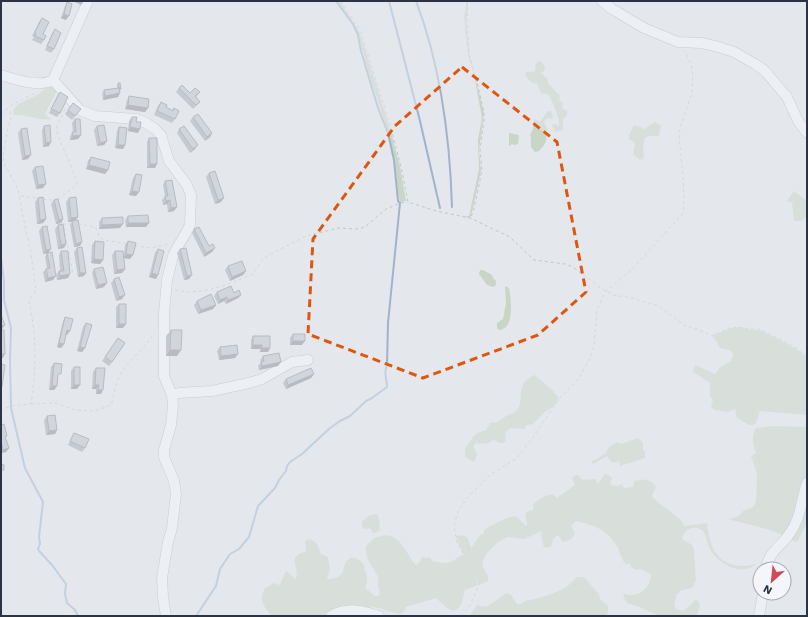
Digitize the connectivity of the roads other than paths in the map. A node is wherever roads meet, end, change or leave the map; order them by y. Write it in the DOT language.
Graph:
graph roads {
  1 [pos="88,1"];
  2 [pos="602,1"];
  3 [pos="1,75"];
  4 [pos="49,82"];
  5 [pos="807,132"];
  6 [pos="308,360"];
  7 [pos="172,395"];
  8 [pos="807,483"];
  9 [pos="767,561"];
  10 [pos="761,601"];
  11 [pos="166,616"];
  12 [pos="331,616"];
  13 [pos="379,616"];
  14 [pos="758,616"];
  1 -- 4 [label="street"];
  2 -- 5 [label="street"];
  3 -- 4 [label="street"];
  4 -- 7 [label="street"];
  6 -- 7 [label="street"];
  7 -- 11 [label="street"];
  8 -- 9 [label="street"];
  10 -- 14 [label="street"];
  12 -- 13 [label="street"];
}
